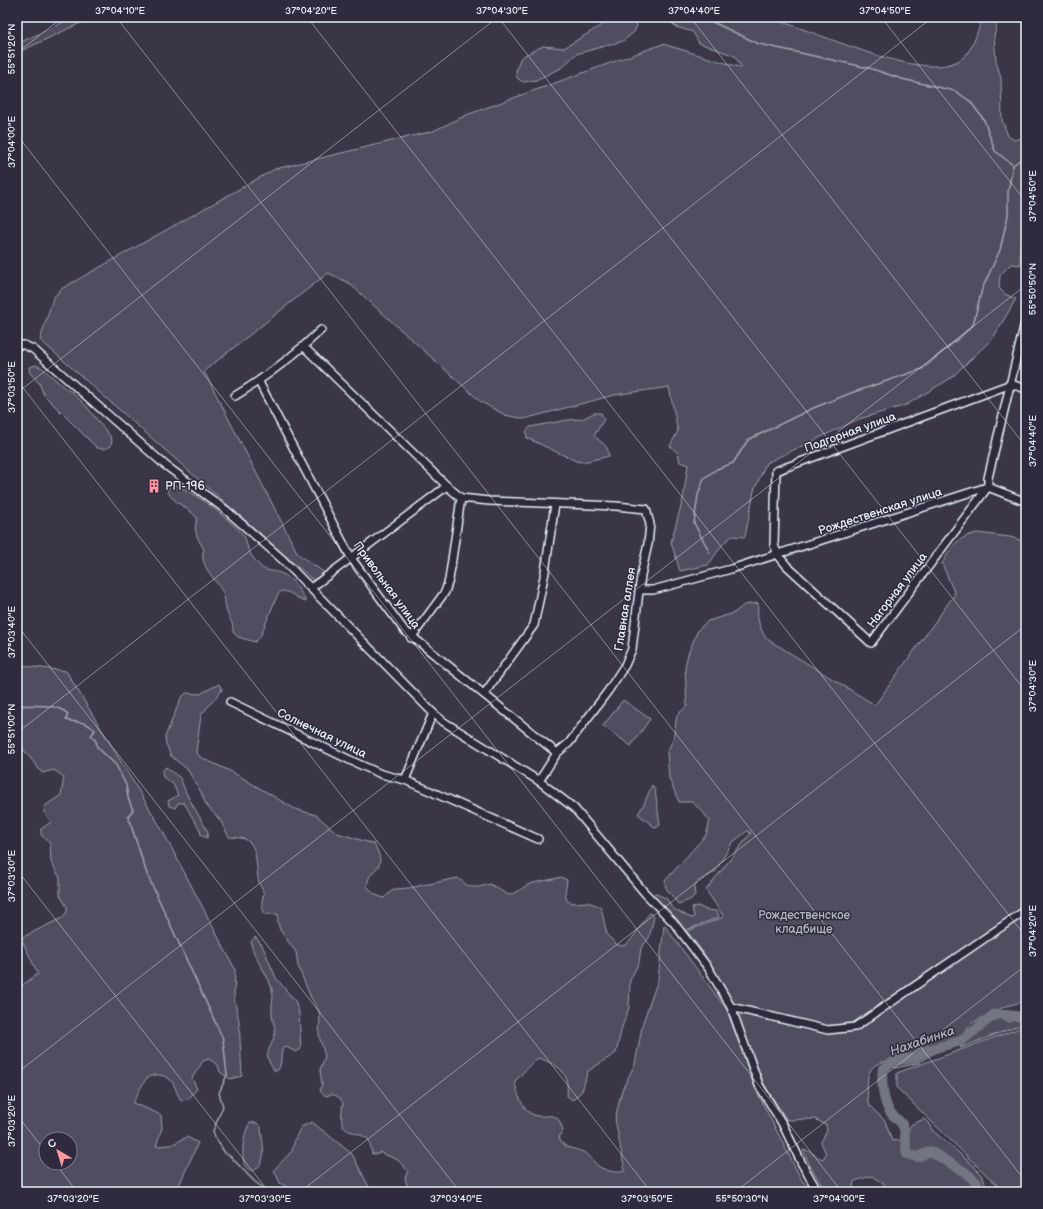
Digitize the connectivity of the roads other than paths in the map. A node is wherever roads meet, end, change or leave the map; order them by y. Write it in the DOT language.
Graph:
graph roads {
  1 [pos="1026,318"];
  2 [pos="321,330"];
  3 [pos="1024,335"];
  4 [pos="17,345"];
  5 [pos="304,346"];
  6 [pos="259,382"];
  7 [pos="1011,384"];
  8 [pos="1026,389"];
  9 [pos="235,396"];
  10 [pos="447,486"];
  11 [pos="988,487"];
  12 [pos="462,498"];
  13 [pos="1026,502"];
  14 [pos="555,504"];
  15 [pos="778,555"];
  16 [pos="351,558"];
  17 [pos="311,588"];
  18 [pos="639,590"];
  19 [pos="411,638"];
  20 [pos="484,694"];
  21 [pos="230,702"];
  22 [pos="433,713"];
  23 [pos="557,753"];
  24 [pos="405,780"];
  25 [pos="539,781"];
  26 [pos="538,839"];
  27 [pos="1026,910"];
  28 [pos="731,1007"];
  29 [pos="818,1192"];
  1 -- 3 [label="street"];
  2 -- 5 [label="street"];
  3 -- 7 [label="street"];
  4 -- 17 [label="street"];
  5 -- 6 [label="street"];
  5 -- 10 [label="street"];
  6 -- 9 [label="street"];
  6 -- 16 [label="street, Привольная улица"];
  7 -- 8 [label="street"];
  7 -- 11 [label="street"];
  7 -- 15 [label="street, Подгорная улица"];
  10 -- 12 [label="street"];
  10 -- 16 [label="street"];
  11 -- 13 [label="street"];
  11 -- 15 [label="street, Рождественская улица"];
  11 -- 15 [label="street, Нагорная улица"];
  12 -- 14 [label="street"];
  12 -- 19 [label="street"];
  14 -- 18 [label="street, Главная аллея"];
  14 -- 20 [label="street"];
  15 -- 18 [label="street, Рождественская улица"];
  16 -- 17 [label="street"];
  16 -- 19 [label="street, Привольная улица"];
  17 -- 22 [label="street"];
  18 -- 23 [label="street, Главная аллея"];
  19 -- 20 [label="street, Привольная улица"];
  20 -- 23 [label="street, Привольная улица"];
  21 -- 24 [label="street, Солнечная улица"];
  22 -- 24 [label="street"];
  22 -- 25 [label="street"];
  23 -- 25 [label="street, Главная аллея"];
  24 -- 26 [label="street, Солнечная улица"];
  25 -- 28 [label="street"];
  27 -- 28 [label="street"];
  28 -- 29 [label="street"];
}
